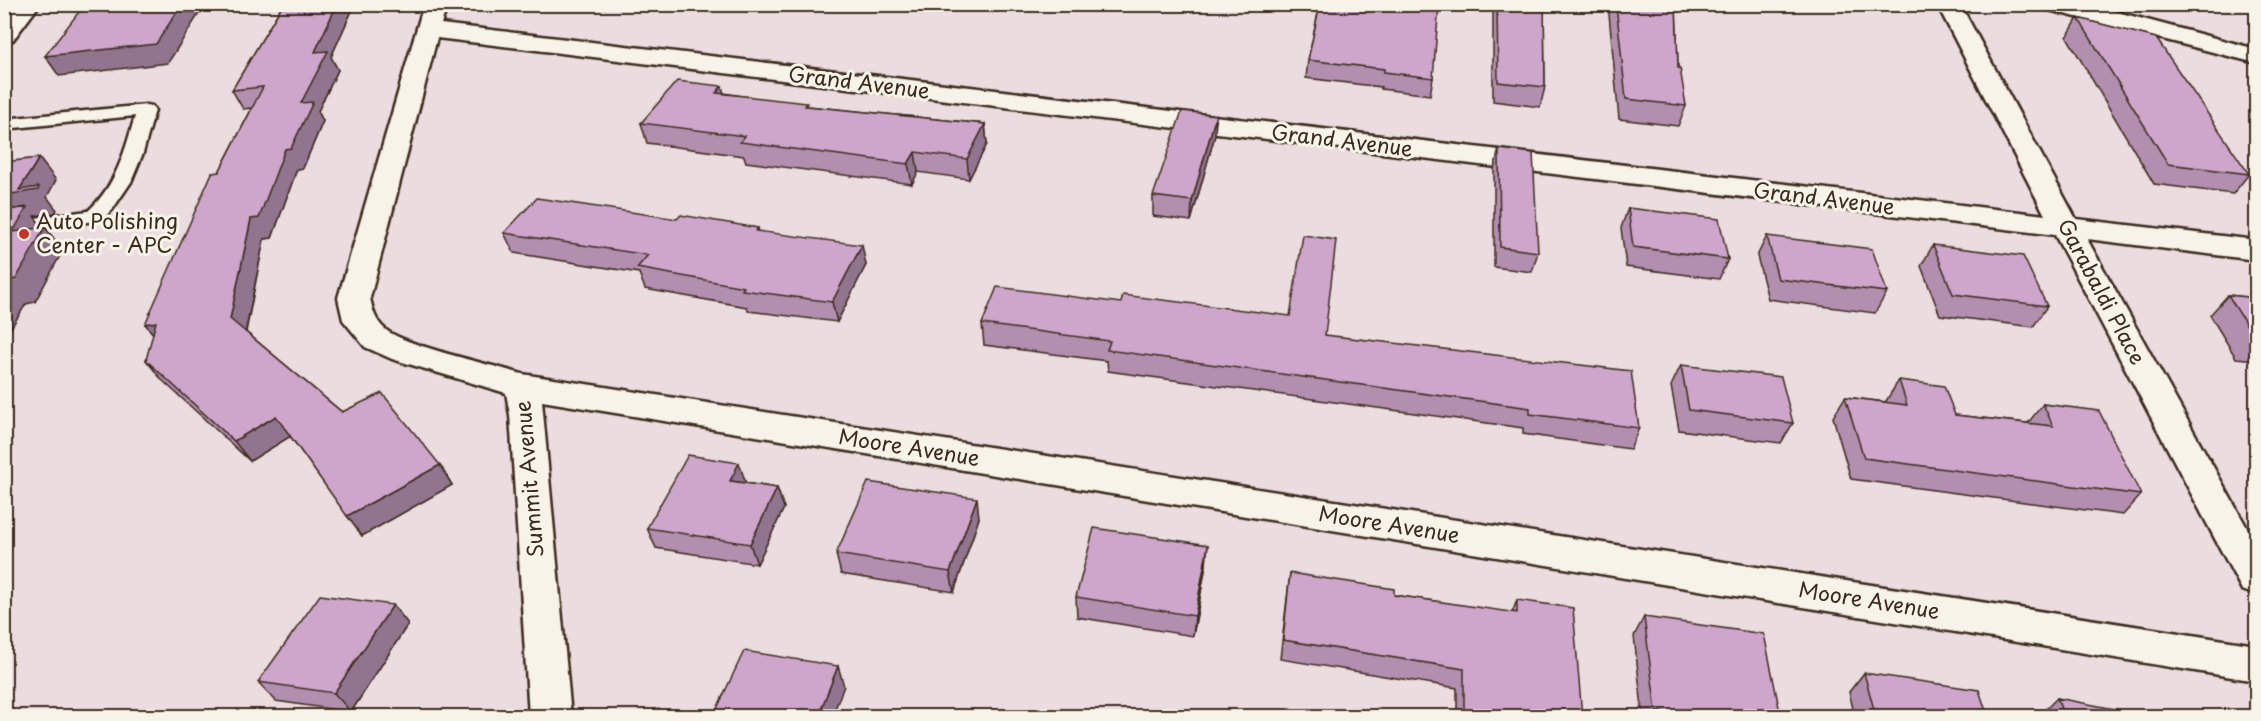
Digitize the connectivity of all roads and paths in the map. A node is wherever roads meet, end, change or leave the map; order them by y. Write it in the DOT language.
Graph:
graph roads {
  1 [pos="29,4"];
  2 [pos="1948,4"];
  3 [pos="2053,4"];
  4 [pos="432,17"];
  5 [pos="4,35"];
  6 [pos="2256,56"];
  7 [pos="4,124"];
  8 [pos="4,228"];
  9 [pos="2066,228"];
  10 [pos="2256,250"];
  11 [pos="522,386"];
  12 [pos="2256,579"];
  13 [pos="2256,663"];
  14 [pos="550,717"];
  1 -- 5 [label="street"];
  2 -- 9 [label="street, Garabaldi Place"];
  3 -- 6 [label="street"];
  4 -- 9 [label="street, Grand Avenue"];
  4 -- 11 [label="street, Summit Avenue"];
  7 -- 8 [label="lane"];
  9 -- 10 [label="street, Grand Avenue"];
  9 -- 12 [label="street, Garabaldi Place"];
  11 -- 13 [label="street, Moore Avenue"];
  11 -- 14 [label="street, Summit Avenue"];
}
